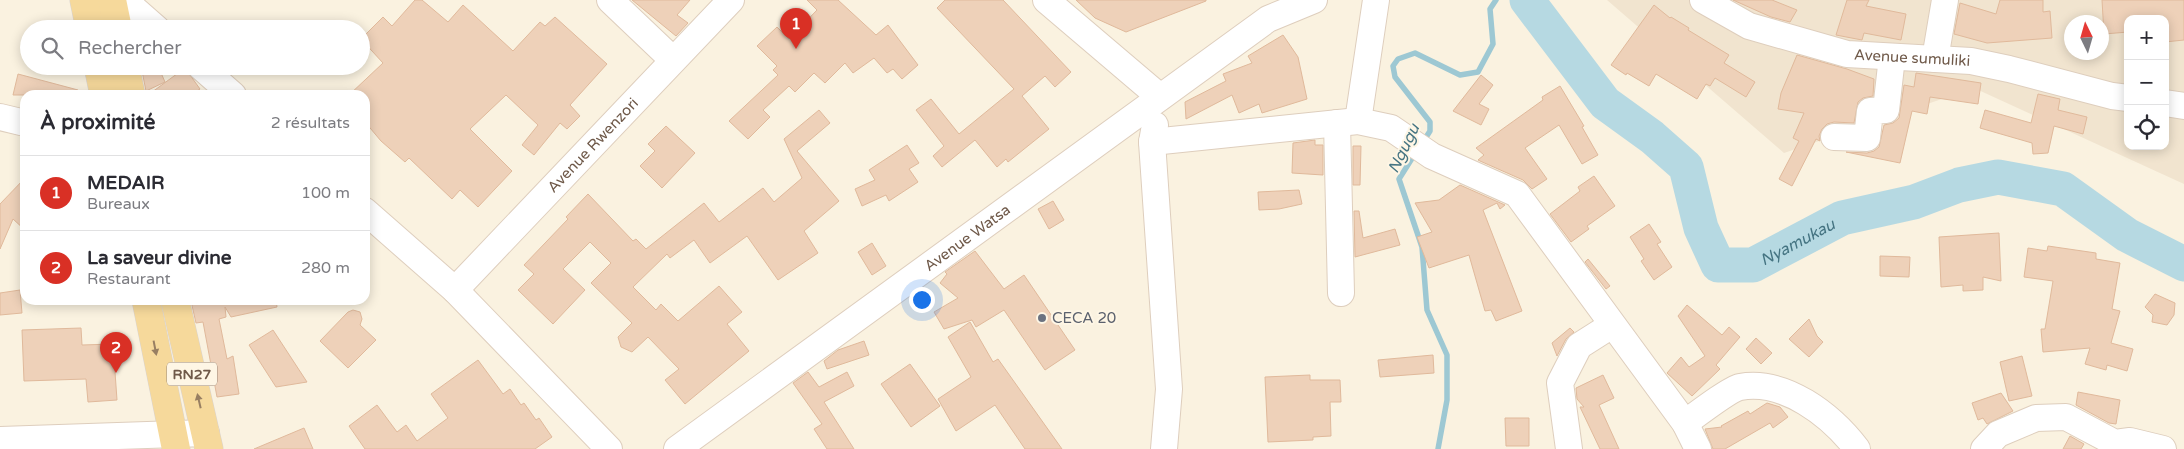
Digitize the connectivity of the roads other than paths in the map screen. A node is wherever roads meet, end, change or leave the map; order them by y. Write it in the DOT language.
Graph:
graph roads {
  1 [pos="84,0"];
  2 [pos="112,0"];
  3 [pos="124,0"];
  4 [pos="610,0"];
  5 [pos="731,0"];
  6 [pos="1046,0"];
  7 [pos="1314,0"];
  8 [pos="1376,0"];
  9 [pos="1703,0"];
  10 [pos="1945,0"];
  11 [pos="88,20"];
  12 [pos="116,20"];
  13 [pos="147,20"];
  14 [pos="1892,57"];
  15 [pos="1935,59"];
  16 [pos="673,60"];
  17 [pos="100,75"];
  18 [pos="127,75"];
  19 [pos="210,75"];
  20 [pos="103,90"];
  21 [pos="129,90"];
  22 [pos="227,90"];
  23 [pos="1160,98"];
  24 [pos="2124,98"];
  25 [pos="2169,104"];
  26 [pos="2184,106"];
  27 [pos="0,117"];
  28 [pos="1348,122"];
  29 [pos="20,123"];
  30 [pos="1834,137"];
  31 [pos="1152,142"];
  32 [pos="370,215"];
  33 [pos="455,290"];
  34 [pos="1341,293"];
  35 [pos="147,305"];
  36 [pos="176,305"];
  37 [pos="1612,325"];
  38 [pos="1685,423"];
  39 [pos="0,440"];
  40 [pos="208,441"];
  41 [pos="175,442"];
  42 [pos="609,449"];
  43 [pos="677,449"];
  44 [pos="1164,449"];
  45 [pos="1569,449"];
  46 [pos="1698,449"];
  47 [pos="1858,449"];
  48 [pos="1984,449"];
  49 [pos="2163,449"];
  1 -- 11 [label="main road"];
  2 -- 12 [label="main road"];
  3 -- 13 [label="street"];
  4 -- 16 [label="street"];
  5 -- 16 [label="street, Avenue Rwenzori"];
  6 -- 23 [label="street"];
  7 -- 23 [label="street, Avenue Watsa"];
  8 -- 28 [label="street"];
  9 -- 14 [label="street, Avenue sumuliki"];
  10 -- 15 [label="street"];
  14 -- 15 [label="street, Avenue sumuliki"];
  14 -- 30 [label="street"];
  15 -- 24 [label="street, Avenue sumuliki"];
  16 -- 33 [label="street, Avenue Rwenzori"];
  17 -- 20 [label="main road"];
  18 -- 21 [label="main road"];
  19 -- 22 [label="street"];
  23 -- 31 [label="street"];
  23 -- 43 [label="street, Avenue Watsa"];
  25 -- 26 [label="street"];
  27 -- 29 [label="street"];
  28 -- 31 [label="street"];
  28 -- 34 [label="street"];
  28 -- 37 [label="street"];
  31 -- 44 [label="street"];
  32 -- 33 [label="street"];
  33 -- 42 [label="street"];
  35 -- 41 [label="main road, RN27, one-way"];
  40 -- 36 [label="main road, RN27, one-way"];
  37 -- 38 [label="street"];
  37 -- 45 [label="street"];
  38 -- 46 [label="street"];
  38 -- 47 [label="street"];
  39 -- 41 [label="street"];
  40 -- 41 [label="street"];
  48 -- 49 [label="street"];
}
